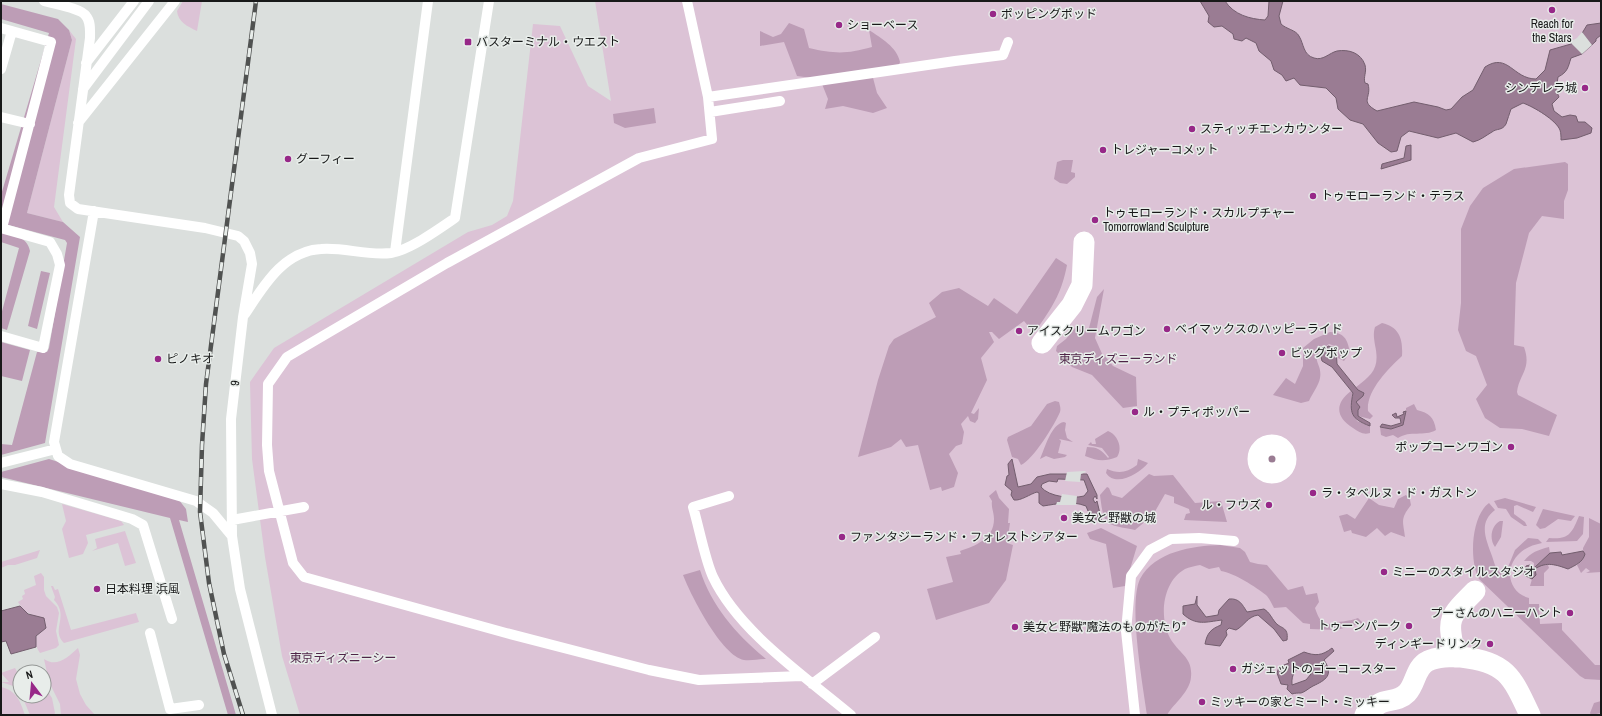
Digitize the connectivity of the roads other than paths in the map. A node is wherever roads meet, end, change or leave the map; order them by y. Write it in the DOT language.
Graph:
graph roads {
  1 [pos="44,1"];
  2 [pos="134,1"];
  3 [pos="149,1"];
  4 [pos="175,1"];
  5 [pos="428,1"];
  6 [pos="489,1"];
  7 [pos="686,1"];
  8 [pos="1,28"];
  9 [pos="12,31"];
  10 [pos="1008,42"];
  11 [pos="86,64"];
  12 [pos="1,69"];
  13 [pos="82,89"];
  14 [pos="708,97"];
  15 [pos="780,101"];
  16 [pos="710,112"];
  17 [pos="1,117"];
  18 [pos="78,123"];
  19 [pos="30,124"];
  20 [pos="94,211"];
  21 [pos="2,228"];
  22 [pos="1084,242"];
  23 [pos="394,252"];
  24 [pos="243,317"];
  25 [pos="1,336"];
  26 [pos="1042,343"];
  27 [pos="56,449"];
  28 [pos="1,463"];
  29 [pos="1,484"];
  30 [pos="729,496"];
  31 [pos="304,507"];
  32 [pos="280,512"];
  33 [pos="232,520"];
  34 [pos="232,536"];
  35 [pos="1234,541"];
  36 [pos="1475,591"];
  37 [pos="172,619"];
  38 [pos="150,633"];
  39 [pos="875,637"];
  40 [pos="1455,657"];
  41 [pos="802,676"];
  42 [pos="812,684"];
  43 [pos="199,705"];
  44 [pos="1386,709"];
  45 [pos="847,714"];
  46 [pos="272,715"];
  47 [pos="1135,715"];
  48 [pos="1365,715"];
  49 [pos="1530,715"];
  1 -- 11 [label="lane"];
  2 -- 11 [label="lane"];
  3 -- 13 [label="lane"];
  4 -- 18 [label="lane"];
  5 -- 23 [label="lane"];
  6 -- 23 [label="lane"];
  7 -- 14 [label="lane"];
  8 -- 9 [label="lane"];
  9 -- 12 [label="lane"];
  9 -- 19 [label="lane"];
  10 -- 14 [label="lane"];
  11 -- 13 [label="lane"];
  13 -- 18 [label="lane"];
  14 -- 16 [label="lane"];
  15 -- 16 [label="lane"];
  16 -- 32 [label="lane"];
  17 -- 19 [label="lane"];
  18 -- 20 [label="lane"];
  19 -- 21 [label="lane"];
  20 -- 24 [label="lane, 9"];
  20 -- 27 [label="lane"];
  21 -- 25 [label="lane"];
  22 -- 26 [label="street"];
  23 -- 24 [label="lane"];
  24 -- 33 [label="lane, 9"];
  27 -- 28 [label="lane"];
  27 -- 34 [label="lane"];
  29 -- 37 [label="lane"];
  30 -- 41 [label="lane"];
  31 -- 32 [label="lane"];
  32 -- 33 [label="lane"];
  32 -- 41 [label="lane"];
  33 -- 34 [label="lane, 9"];
  34 -- 46 [label="lane, 9"];
  35 -- 47 [label="lane"];
  36 -- 40 [label="street"];
  38 -- 43 [label="lane"];
  39 -- 42 [label="lane"];
  40 -- 44 [label="street"];
  40 -- 49 [label="street"];
  41 -- 42 [label="lane"];
  42 -- 45 [label="lane"];
  44 -- 48 [label="street"];
}
